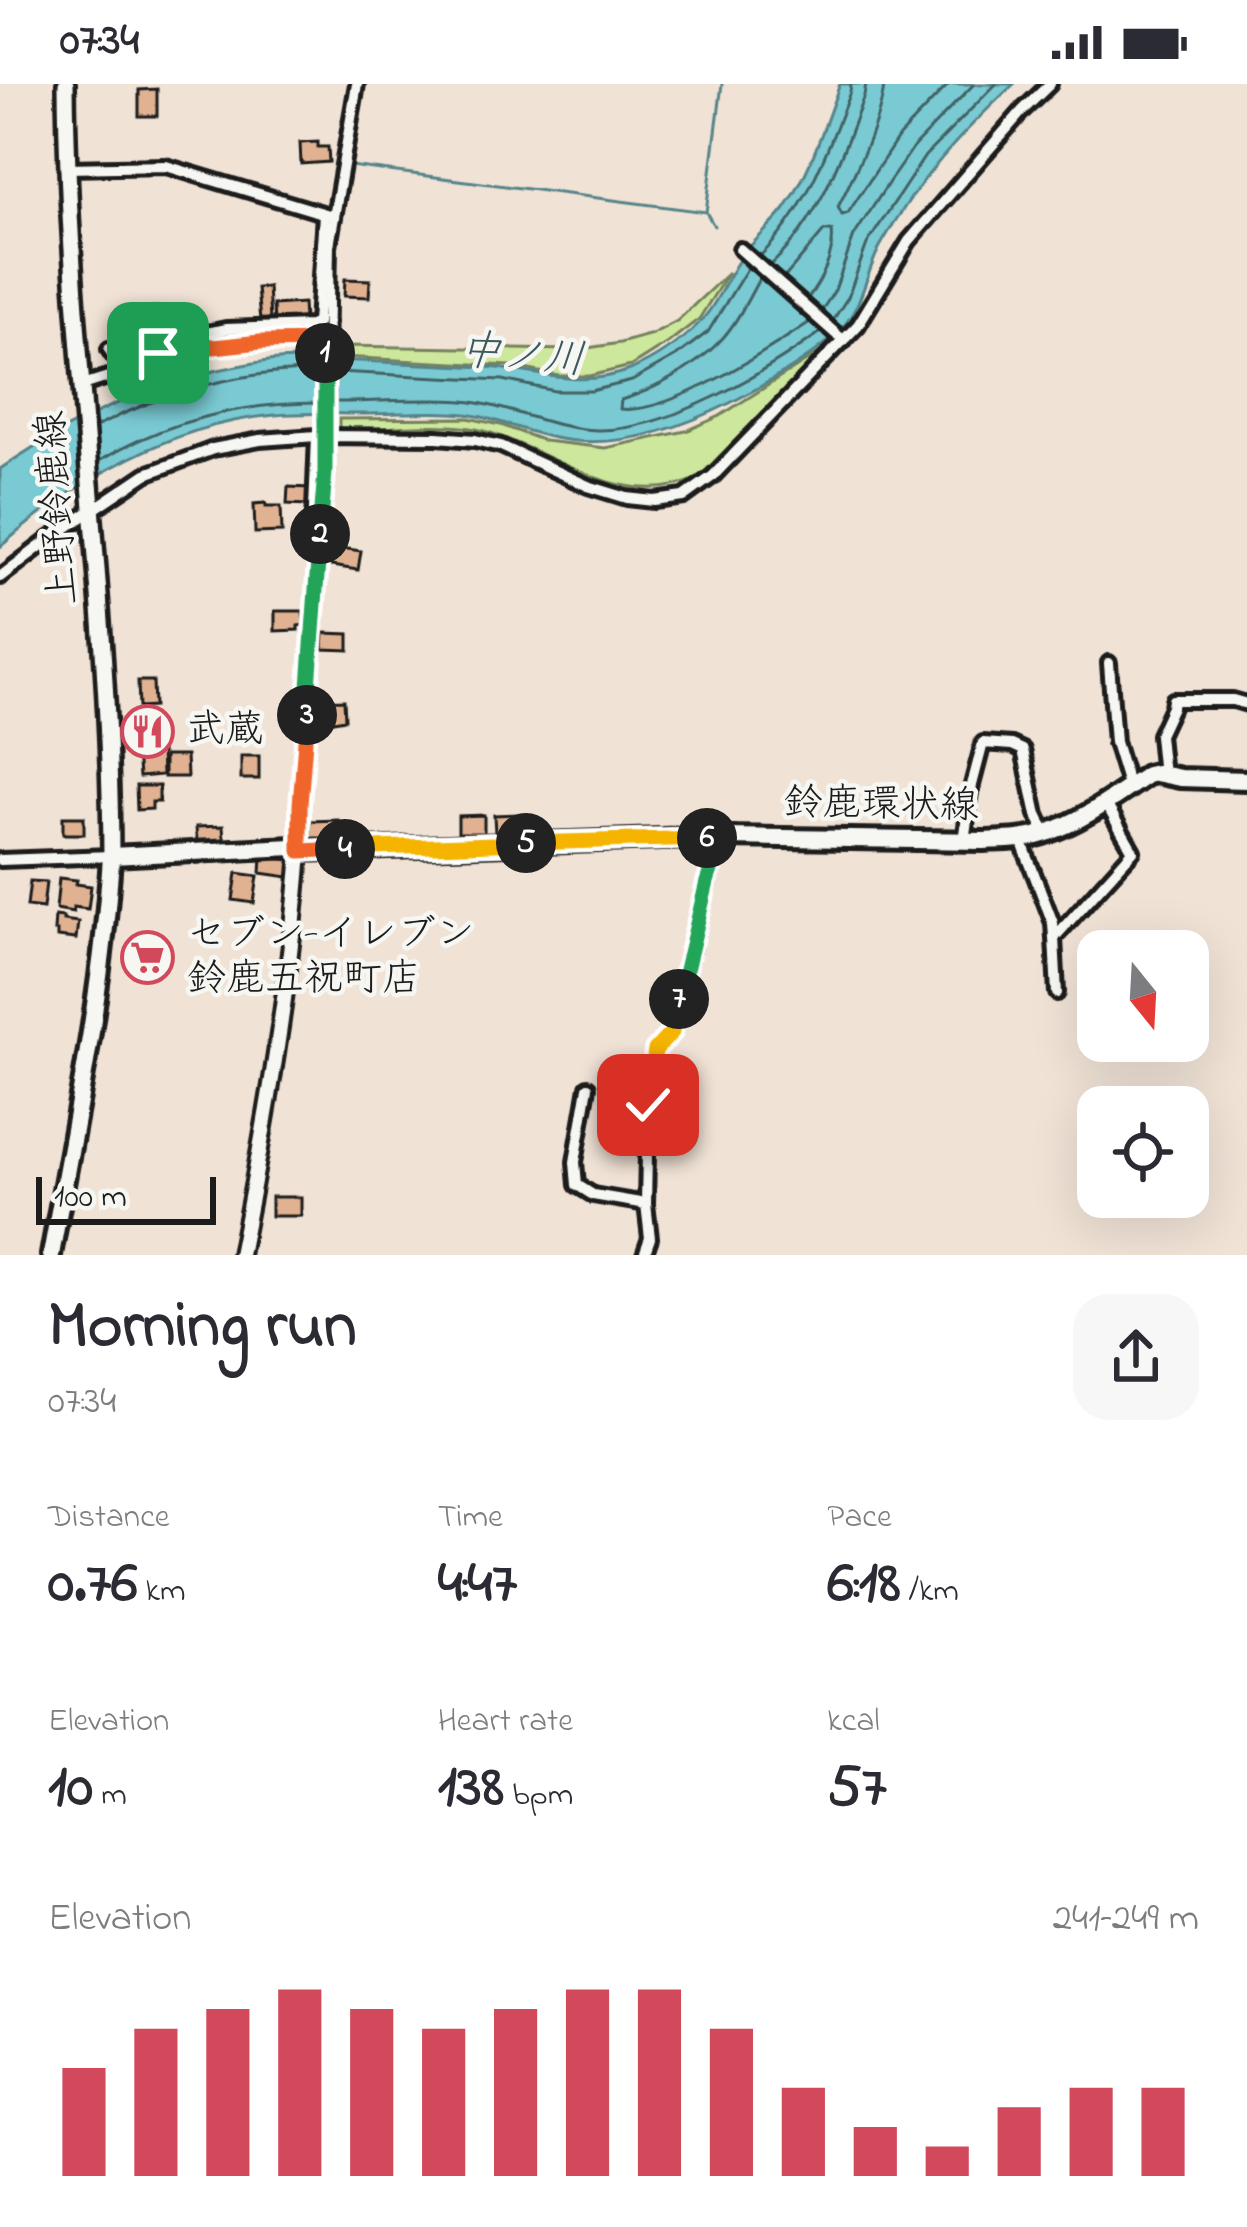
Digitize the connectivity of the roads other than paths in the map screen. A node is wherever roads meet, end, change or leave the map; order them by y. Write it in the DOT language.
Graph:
graph roads {
  1 [pos="66,84"];
  2 [pos="357,84"];
  3 [pos="1050,84"];
  4 [pos="67,168"];
  5 [pos="328,215"];
  6 [pos="740,249"];
  7 [pos="844,340"];
  8 [pos="326,344"];
  9 [pos="214,347"];
  10 [pos="82,385"];
  11 [pos="322,435"];
  12 [pos="92,507"];
  13 [pos="0,577"];
  14 [pos="1109,663"];
  15 [pos="1247,704"];
  16 [pos="1163,775"];
  17 [pos="1247,780"];
  18 [pos="1129,788"];
  19 [pos="1105,802"];
  20 [pos="1046,834"];
  21 [pos="722,837"];
  22 [pos="1021,839"];
  23 [pos="964,841"];
  24 [pos="300,851"];
  25 [pos="111,856"];
  26 [pos="0,860"];
  27 [pos="1054,938"];
  28 [pos="1057,993"];
  29 [pos="588,1087"];
  30 [pos="646,1204"];
  31 [pos="51,1255"];
  32 [pos="240,1255"];
  33 [pos="644,1255"];
  1 -- 4 [label="main road, 上野鈴鹿線"];
  2 -- 5 [label="street"];
  3 -- 7 [label="street"];
  4 -- 5 [label="street"];
  4 -- 10 [label="main road, 上野鈴鹿線"];
  5 -- 8 [label="street"];
  5 -- 9 [label="street"];
  6 -- 7 [label="street"];
  7 -- 11 [label="street"];
  8 -- 9 [label="street"];
  8 -- 11 [label="street"];
  9 -- 10 [label="street"];
  10 -- 12 [label="main road, 上野鈴鹿線"];
  11 -- 12 [label="street"];
  11 -- 24 [label="street"];
  12 -- 13 [label="street"];
  12 -- 25 [label="main road, 上野鈴鹿線"];
  14 -- 18 [label="street"];
  15 -- 16 [label="street"];
  16 -- 17 [label="main road, 鈴鹿環状線"];
  16 -- 18 [label="main road, 鈴鹿環状線"];
  18 -- 19 [label="main road, 鈴鹿環状線"];
  19 -- 20 [label="main road, 鈴鹿環状線"];
  19 -- 27 [label="street"];
  20 -- 22 [label="main road, 鈴鹿環状線"];
  20 -- 23 [label="street"];
  21 -- 23 [label="main road, 鈴鹿環状線"];
  21 -- 24 [label="main road, 鈴鹿環状線"];
  21 -- 30 [label="street"];
  22 -- 23 [label="main road, 鈴鹿環状線"];
  22 -- 27 [label="street"];
  24 -- 25 [label="main road, 鈴鹿環状線"];
  24 -- 32 [label="street"];
  25 -- 26 [label="street"];
  25 -- 31 [label="main road"];
  27 -- 28 [label="street"];
  29 -- 30 [label="street"];
  30 -- 33 [label="street"];
}
